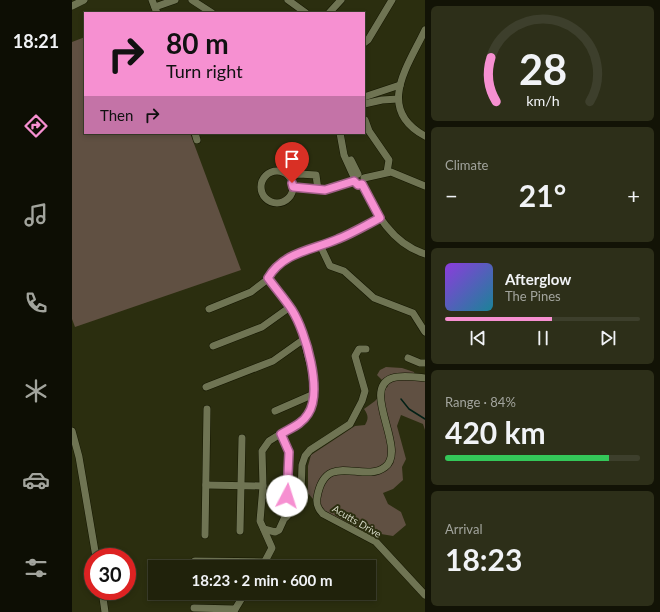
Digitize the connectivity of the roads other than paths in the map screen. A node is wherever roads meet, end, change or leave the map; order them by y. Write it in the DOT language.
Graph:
graph roads {
  1 [pos="84,0"];
  2 [pos="175,0"];
  3 [pos="192,0"];
  4 [pos="289,0"];
  5 [pos="341,0"];
  6 [pos="392,0"];
  7 [pos="72,6"];
  8 [pos="155,7"];
  9 [pos="210,12"];
  10 [pos="305,12"];
  11 [pos="330,12"];
  12 [pos="425,30"];
  13 [pos="365,42"];
  14 [pos="400,85"];
  15 [pos="365,97"];
  16 [pos="398,99"];
  17 [pos="365,104"];
  18 [pos="365,120"];
  19 [pos="340,134"];
  20 [pos="343,134"];
  21 [pos="425,136"];
  22 [pos="387,172"];
  23 [pos="288,176"];
  24 [pos="358,179"];
  25 [pos="425,186"];
  26 [pos="293,187"];
  27 [pos="318,190"];
  28 [pos="380,218"];
  29 [pos="320,245"];
  30 [pos="425,254"];
  31 [pos="268,278"];
  32 [pos="290,307"];
  33 [pos="209,309"];
  34 [pos="425,332"];
  35 [pos="304,339"];
  36 [pos="213,346"];
  37 [pos="366,349"];
  38 [pos="408,358"];
  39 [pos="425,363"];
  40 [pos="425,378"];
  41 [pos="206,387"];
  42 [pos="314,394"];
  43 [pos="207,409"];
  44 [pos="275,411"];
  45 [pos="72,431"];
  46 [pos="281,434"];
  47 [pos="242,438"];
  48 [pos="206,485"];
  49 [pos="242,486"];
  50 [pos="263,486"];
  51 [pos="286,517"];
  52 [pos="264,529"];
  53 [pos="240,531"];
  54 [pos="205,535"];
  55 [pos="94,548"];
  56 [pos="266,560"];
  57 [pos="425,595"];
  58 [pos="103,600"];
  59 [pos="240,600"];
  60 [pos="194,608"];
  61 [pos="234,610"];
  62 [pos="105,612"];
  1 -- 7 [label="street"];
  2 -- 8 [label="street"];
  3 -- 9 [label="street"];
  4 -- 10 [label="street"];
  5 -- 11 [label="street"];
  6 -- 13 [label="street"];
  12 -- 14 [label="street"];
  14 -- 15 [label="street"];
  14 -- 16 [label="street"];
  16 -- 17 [label="street"];
  16 -- 21 [label="street"];
  18 -- 22 [label="street"];
  19 -- 24 [label="street"];
  20 -- 24 [label="street"];
  22 -- 24 [label="street"];
  22 -- 25 [label="street"];
  23 -- 26 [label="street"];
  23 -- 26 [label="street"];
  23 -- 27 [label="street"];
  24 -- 27 [label="street"];
  24 -- 28 [label="street"];
  26 -- 27 [label="street"];
  28 -- 29 [label="street"];
  28 -- 30 [label="street"];
  29 -- 31 [label="street"];
  29 -- 34 [label="street"];
  31 -- 32 [label="street"];
  31 -- 33 [label="street"];
  32 -- 35 [label="street"];
  32 -- 36 [label="street"];
  35 -- 41 [label="street"];
  35 -- 42 [label="street"];
  37 -- 51 [label="street"];
  38 -- 39 [label="street"];
  40 -- 57 [label="street, Acutts Drive"];
  42 -- 44 [label="street"];
  42 -- 46 [label="street"];
  43 -- 48 [label="street"];
  45 -- 55 [label="street"];
  46 -- 50 [label="street"];
  46 -- 51 [label="street"];
  47 -- 49 [label="street"];
  48 -- 49 [label="street"];
  48 -- 54 [label="street"];
  49 -- 50 [label="street"];
  49 -- 53 [label="street"];
  50 -- 52 [label="street"];
  51 -- 52 [label="street"];
  52 -- 56 [label="street"];
  58 -- 62 [label="street"];
  59 -- 61 [label="street"];
  60 -- 61 [label="street"];
}
